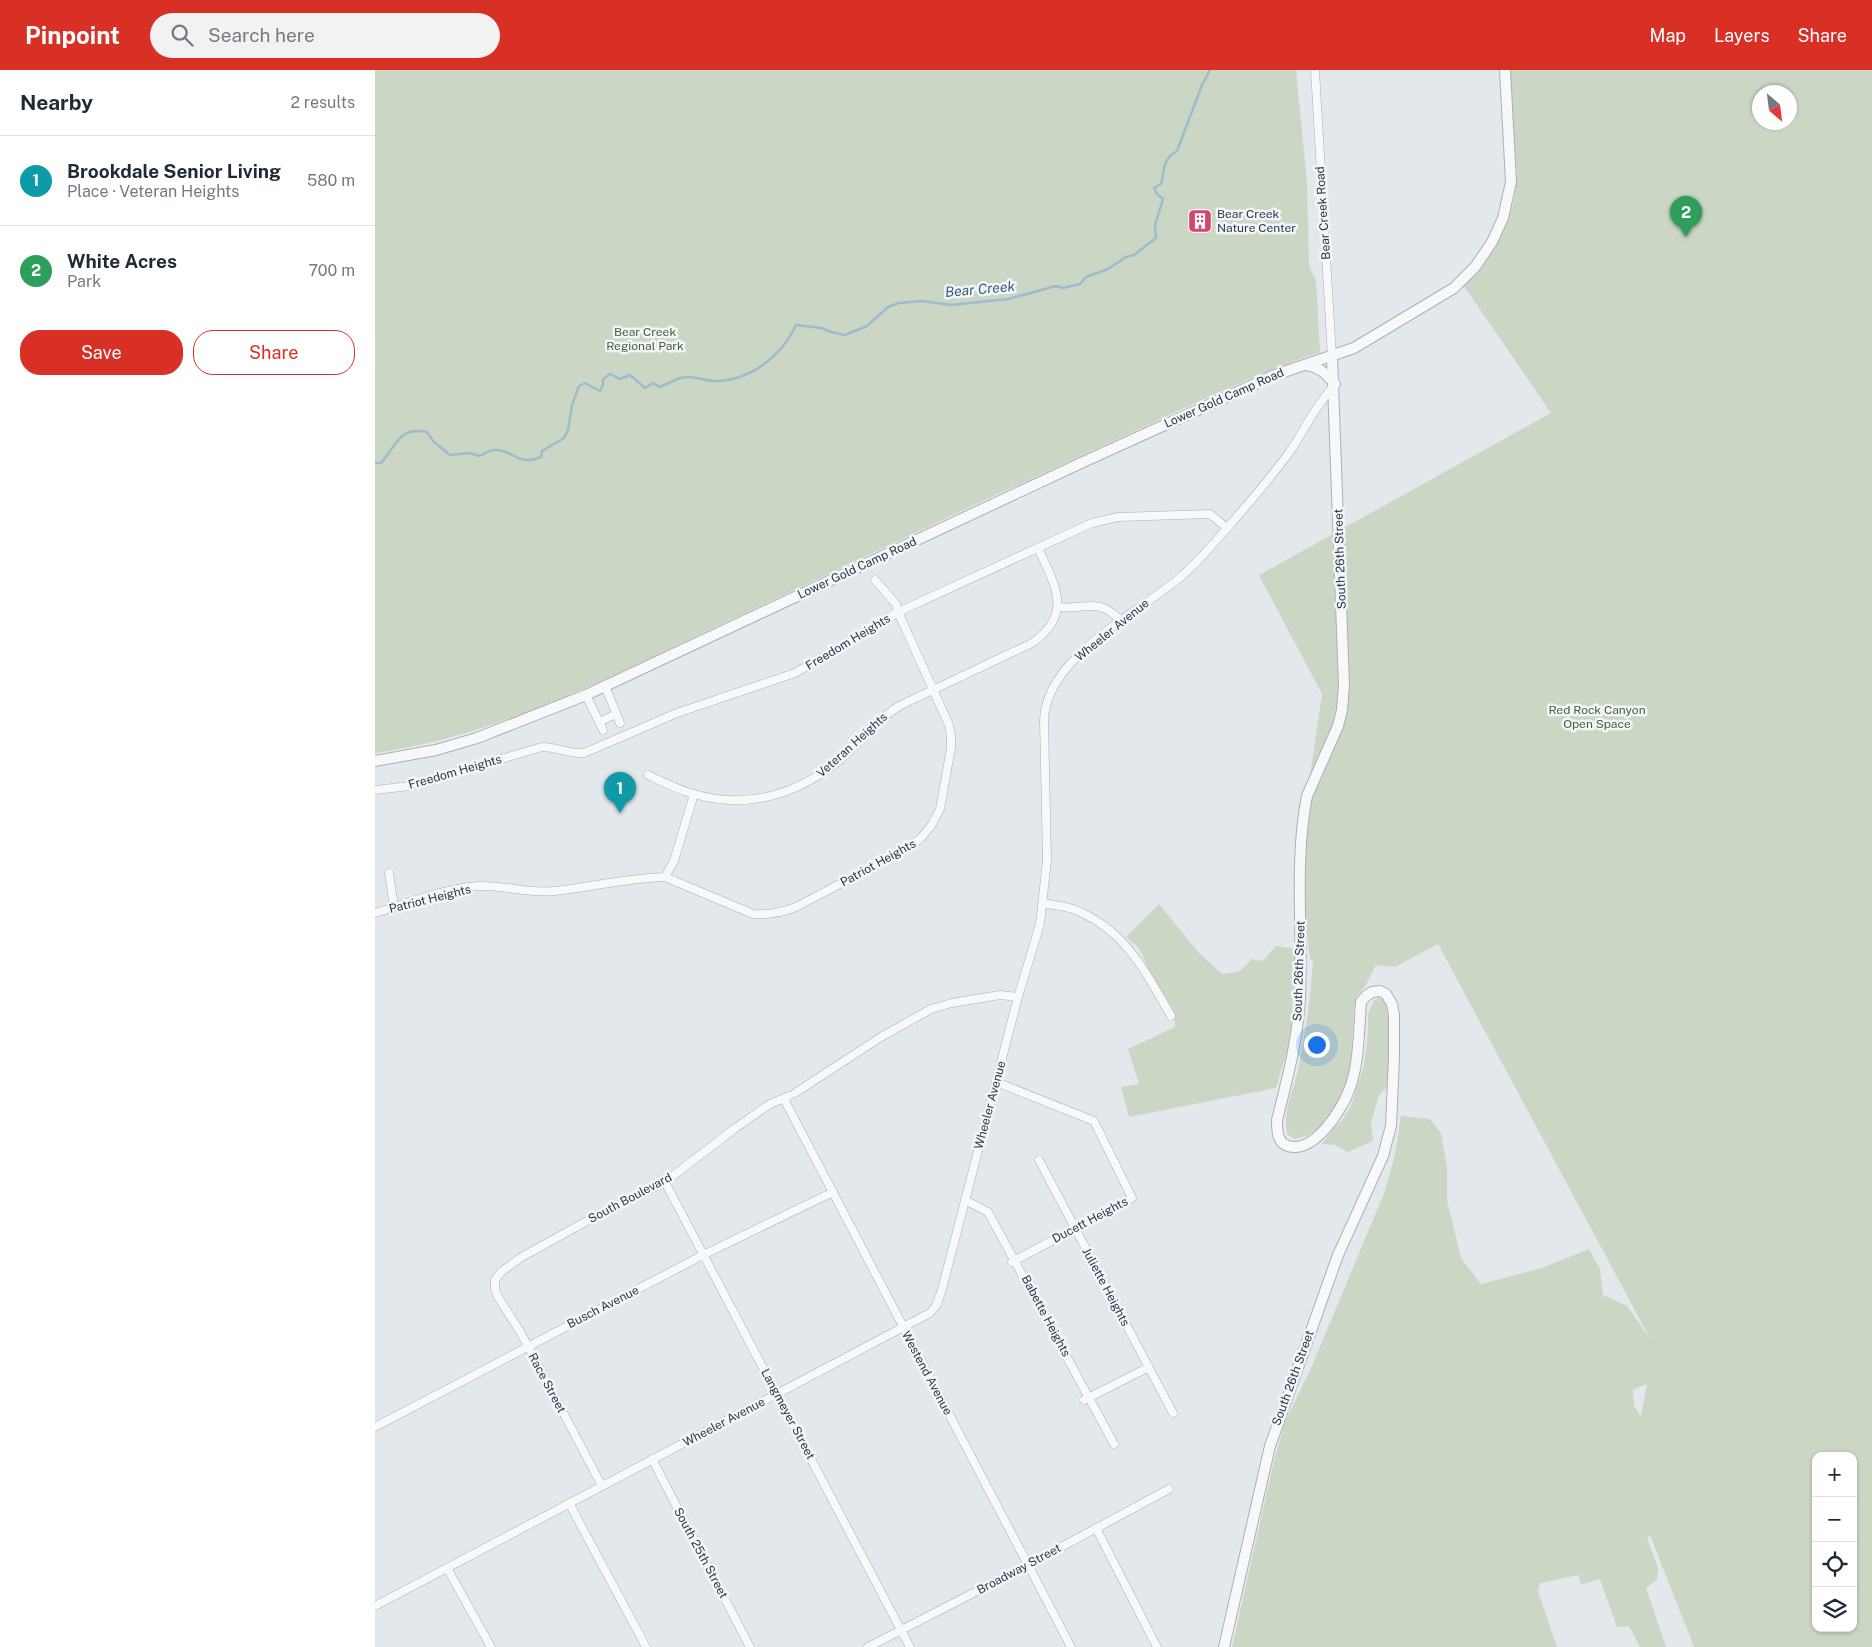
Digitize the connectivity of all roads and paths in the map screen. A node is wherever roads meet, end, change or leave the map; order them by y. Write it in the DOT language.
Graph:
graph roads {
  1 [pos="1315,70"];
  2 [pos="1505,70"];
  3 [pos="1332,357"];
  4 [pos="1303,365"];
  5 [pos="1335,384"];
  6 [pos="1227,528"];
  7 [pos="1038,548"];
  8 [pos="875,580"];
  9 [pos="1059,607"];
  10 [pos="898,612"];
  11 [pos="1121,621"];
  12 [pos="605,686"];
  13 [pos="933,690"];
  14 [pos="585,696"];
  15 [pos="616,714"];
  16 [pos="599,722"];
  17 [pos="620,723"];
  18 [pos="603,730"];
  19 [pos="375,761"];
  20 [pos="648,775"];
  21 [pos="375,790"];
  22 [pos="694,794"];
  23 [pos="389,873"];
  24 [pos="665,877"];
  25 [pos="1043,903"];
  26 [pos="394,907"];
  27 [pos="375,913"];
  28 [pos="1017,997"];
  29 [pos="1171,1016"];
  30 [pos="995,1082"];
  31 [pos="789,1096"];
  32 [pos="1039,1160"];
  33 [pos="665,1182"];
  34 [pos="833,1192"];
  35 [pos="965,1200"];
  36 [pos="1075,1228"];
  37 [pos="703,1256"];
  38 [pos="1013,1261"];
  39 [pos="495,1280"];
  40 [pos="903,1328"];
  41 [pos="527,1346"];
  42 [pos="1149,1367"];
  43 [pos="777,1394"];
  44 [pos="1087,1399"];
  45 [pos="1173,1413"];
  46 [pos="375,1427"];
  47 [pos="1114,1444"];
  48 [pos="652,1459"];
  49 [pos="602,1486"];
  50 [pos="1169,1489"];
  51 [pos="569,1503"];
  52 [pos="1096,1528"];
  53 [pos="1028,1565"];
  54 [pos="447,1568"];
  55 [pos="375,1606"];
  56 [pos="901,1629"];
  57 [pos="491,1647"];
  58 [pos="646,1647"];
  59 [pos="750,1647"];
  60 [pos="868,1647"];
  61 [pos="911,1647"];
  62 [pos="1071,1647"];
  63 [pos="1157,1647"];
  64 [pos="1224,1647"];
  1 -- 3 [label="street, Bear Creek Road"];
  2 -- 3 [label="street, Lower Gold Camp Road"];
  3 -- 4 [label="street, Lower Gold Camp Road"];
  3 -- 5 [label="street, South 26th Street"];
  4 -- 5 [label="street"];
  4 -- 12 [label="street, Lower Gold Camp Road"];
  5 -- 6 [label="street, Wheeler Avenue"];
  5 -- 64 [label="street, South 26th Street"];
  6 -- 7 [label="street, Freedom Heights"];
  6 -- 11 [label="street, Wheeler Avenue"];
  7 -- 9 [label="street"];
  7 -- 10 [label="street, Freedom Heights"];
  8 -- 10 [label="street, Patriot Heights"];
  9 -- 11 [label="street"];
  9 -- 13 [label="street, Veteran Heights"];
  10 -- 13 [label="street, Patriot Heights"];
  10 -- 21 [label="street, Freedom Heights"];
  11 -- 25 [label="street, Wheeler Avenue"];
  12 -- 14 [label="street, Lower Gold Camp Road"];
  12 -- 15 [label="street"];
  13 -- 22 [label="street, Veteran Heights"];
  13 -- 24 [label="street, Patriot Heights"];
  14 -- 16 [label="street"];
  14 -- 19 [label="street, Lower Gold Camp Road"];
  15 -- 16 [label="street"];
  15 -- 17 [label="street"];
  16 -- 18 [label="street"];
  20 -- 22 [label="street, Veteran Heights"];
  22 -- 24 [label="street"];
  23 -- 26 [label="street"];
  24 -- 26 [label="street, Patriot Heights"];
  25 -- 28 [label="street, Wheeler Avenue"];
  25 -- 29 [label="street"];
  26 -- 27 [label="street, Patriot Heights"];
  28 -- 30 [label="street, Wheeler Avenue"];
  28 -- 31 [label="street, South Boulevard"];
  30 -- 35 [label="street, Wheeler Avenue"];
  30 -- 36 [label="street, Ducett Heights"];
  31 -- 33 [label="street, South Boulevard"];
  31 -- 34 [label="street, Westend Avenue"];
  32 -- 36 [label="street, Juliette Heights"];
  33 -- 37 [label="street, Langmeyer Street"];
  33 -- 39 [label="street, South Boulevard"];
  34 -- 37 [label="street, Busch Avenue"];
  34 -- 40 [label="street, Westend Avenue"];
  35 -- 38 [label="street, Babette Heights"];
  35 -- 40 [label="street, Wheeler Avenue"];
  36 -- 38 [label="street, Ducett Heights"];
  36 -- 42 [label="street, Juliette Heights"];
  37 -- 41 [label="street, Busch Avenue"];
  37 -- 43 [label="street, Langmeyer Street"];
  38 -- 44 [label="street, Babette Heights"];
  39 -- 41 [label="street, Race Street"];
  40 -- 43 [label="street, Wheeler Avenue"];
  40 -- 53 [label="street, Westend Avenue"];
  41 -- 46 [label="street, Busch Avenue"];
  41 -- 49 [label="street, Race Street"];
  42 -- 44 [label="street"];
  42 -- 45 [label="street, Juliette Heights"];
  43 -- 48 [label="street, Wheeler Avenue"];
  43 -- 56 [label="street, Langmeyer Street"];
  44 -- 47 [label="street, Babette Heights"];
  48 -- 49 [label="street, Wheeler Avenue"];
  48 -- 59 [label="street, South 25th Street"];
  49 -- 51 [label="street, Wheeler Avenue"];
  50 -- 52 [label="street, Broadway Street"];
  51 -- 54 [label="street, Wheeler Avenue"];
  51 -- 58 [label="street"];
  52 -- 53 [label="street, Broadway Street"];
  52 -- 63 [label="street"];
  53 -- 56 [label="street, Broadway Street"];
  53 -- 62 [label="street, Westend Avenue"];
  54 -- 55 [label="street, Wheeler Avenue"];
  54 -- 57 [label="street"];
  56 -- 60 [label="street, Broadway Street"];
  56 -- 61 [label="street, Langmeyer Street"];
}
